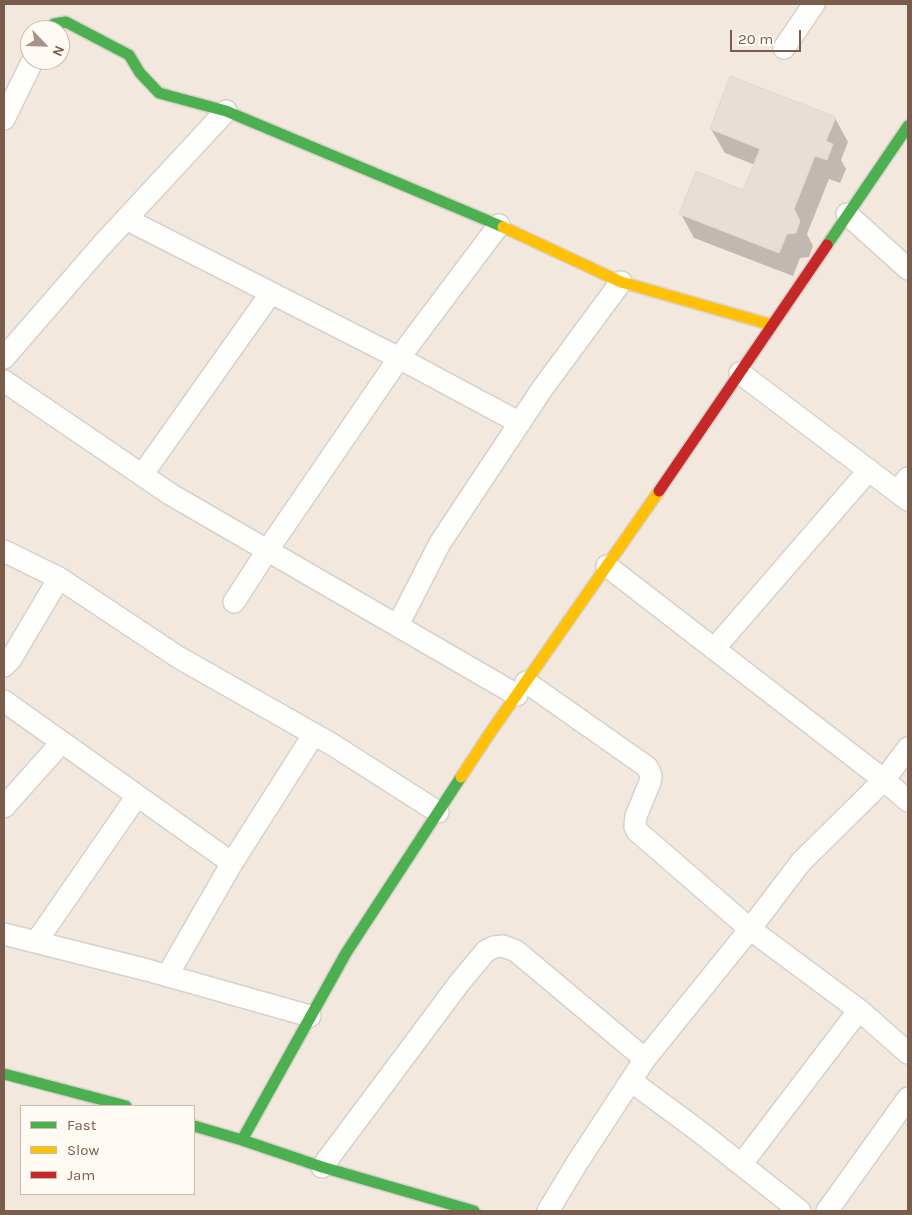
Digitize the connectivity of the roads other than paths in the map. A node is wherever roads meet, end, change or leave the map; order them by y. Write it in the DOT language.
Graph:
graph roads {
  1 [pos="814,4"];
  2 [pos="70,24"];
  3 [pos="784,48"];
  4 [pos="28,70"];
  5 [pos="226,111"];
  6 [pos="4,119"];
  7 [pos="908,126"];
  8 [pos="848,214"];
  9 [pos="126,219"];
  10 [pos="499,225"];
  11 [pos="908,269"];
  12 [pos="621,282"];
  13 [pos="270,293"];
  14 [pos="772,325"];
  15 [pos="4,358"];
  16 [pos="399,358"];
  17 [pos="740,373"];
  18 [pos="4,381"];
  19 [pos="520,423"];
  20 [pos="869,470"];
  21 [pos="142,476"];
  22 [pos="905,490"];
  23 [pos="4,551"];
  24 [pos="267,551"];
  25 [pos="607,566"];
  26 [pos="59,578"];
  27 [pos="234,602"];
  28 [pos="398,625"];
  29 [pos="714,649"];
  30 [pos="4,666"];
  31 [pos="521,688"];
  32 [pos="4,701"];
  33 [pos="314,734"];
  34 [pos="62,742"];
  35 [pos="908,748"];
  36 [pos="884,780"];
  37 [pos="137,796"];
  38 [pos="908,801"];
  39 [pos="4,806"];
  40 [pos="438,812"];
  41 [pos="232,863"];
  42 [pos="750,929"];
  43 [pos="4,934"];
  44 [pos="36,942"];
  45 [pos="167,976"];
  46 [pos="858,1010"];
  47 [pos="310,1016"];
  48 [pos="908,1053"];
  49 [pos="645,1059"];
  50 [pos="4,1074"];
  51 [pos="631,1081"];
  52 [pos="908,1098"];
  53 [pos="122,1105"];
  54 [pos="195,1126"];
  55 [pos="242,1140"];
  56 [pos="742,1165"];
  57 [pos="322,1166"];
  58 [pos="474,1211"];
  59 [pos="548,1211"];
  60 [pos="800,1211"];
  61 [pos="827,1211"];
  1 -- 3 [label="street"];
  2 -- 5 [label="street"];
  4 -- 6 [label="street"];
  5 -- 9 [label="street"];
  5 -- 10 [label="street"];
  7 -- 8 [label="street"];
  8 -- 11 [label="street"];
  8 -- 14 [label="street"];
  9 -- 13 [label="street"];
  9 -- 15 [label="street"];
  10 -- 12 [label="street"];
  10 -- 16 [label="street"];
  12 -- 14 [label="street"];
  12 -- 19 [label="street"];
  13 -- 16 [label="street"];
  13 -- 21 [label="street"];
  14 -- 17 [label="street"];
  16 -- 19 [label="street"];
  16 -- 24 [label="street"];
  17 -- 20 [label="street"];
  17 -- 25 [label="street"];
  18 -- 21 [label="street"];
  19 -- 28 [label="street"];
  20 -- 22 [label="street"];
  20 -- 29 [label="street"];
  21 -- 24 [label="street"];
  23 -- 26 [label="street"];
  24 -- 27 [label="street"];
  24 -- 28 [label="street"];
  25 -- 29 [label="street"];
  25 -- 31 [label="street"];
  26 -- 30 [label="street"];
  26 -- 33 [label="street"];
  28 -- 31 [label="street"];
  29 -- 36 [label="street"];
  31 -- 40 [label="street"];
  31 -- 42 [label="street"];
  32 -- 34 [label="street"];
  33 -- 40 [label="street"];
  33 -- 41 [label="street"];
  34 -- 37 [label="street"];
  34 -- 39 [label="street"];
  35 -- 36 [label="street"];
  36 -- 38 [label="street"];
  36 -- 42 [label="street"];
  37 -- 41 [label="street"];
  37 -- 44 [label="street"];
  40 -- 47 [label="street"];
  41 -- 45 [label="street"];
  42 -- 46 [label="street"];
  42 -- 49 [label="street"];
  43 -- 44 [label="street"];
  44 -- 45 [label="street"];
  45 -- 47 [label="street"];
  46 -- 48 [label="street"];
  46 -- 56 [label="street"];
  47 -- 55 [label="street"];
  49 -- 51 [label="street"];
  49 -- 57 [label="street"];
  50 -- 53 [label="street"];
  51 -- 56 [label="street"];
  51 -- 59 [label="street"];
  52 -- 61 [label="street"];
  54 -- 55 [label="street"];
  55 -- 57 [label="street"];
  56 -- 60 [label="street"];
  57 -- 58 [label="street"];
}
